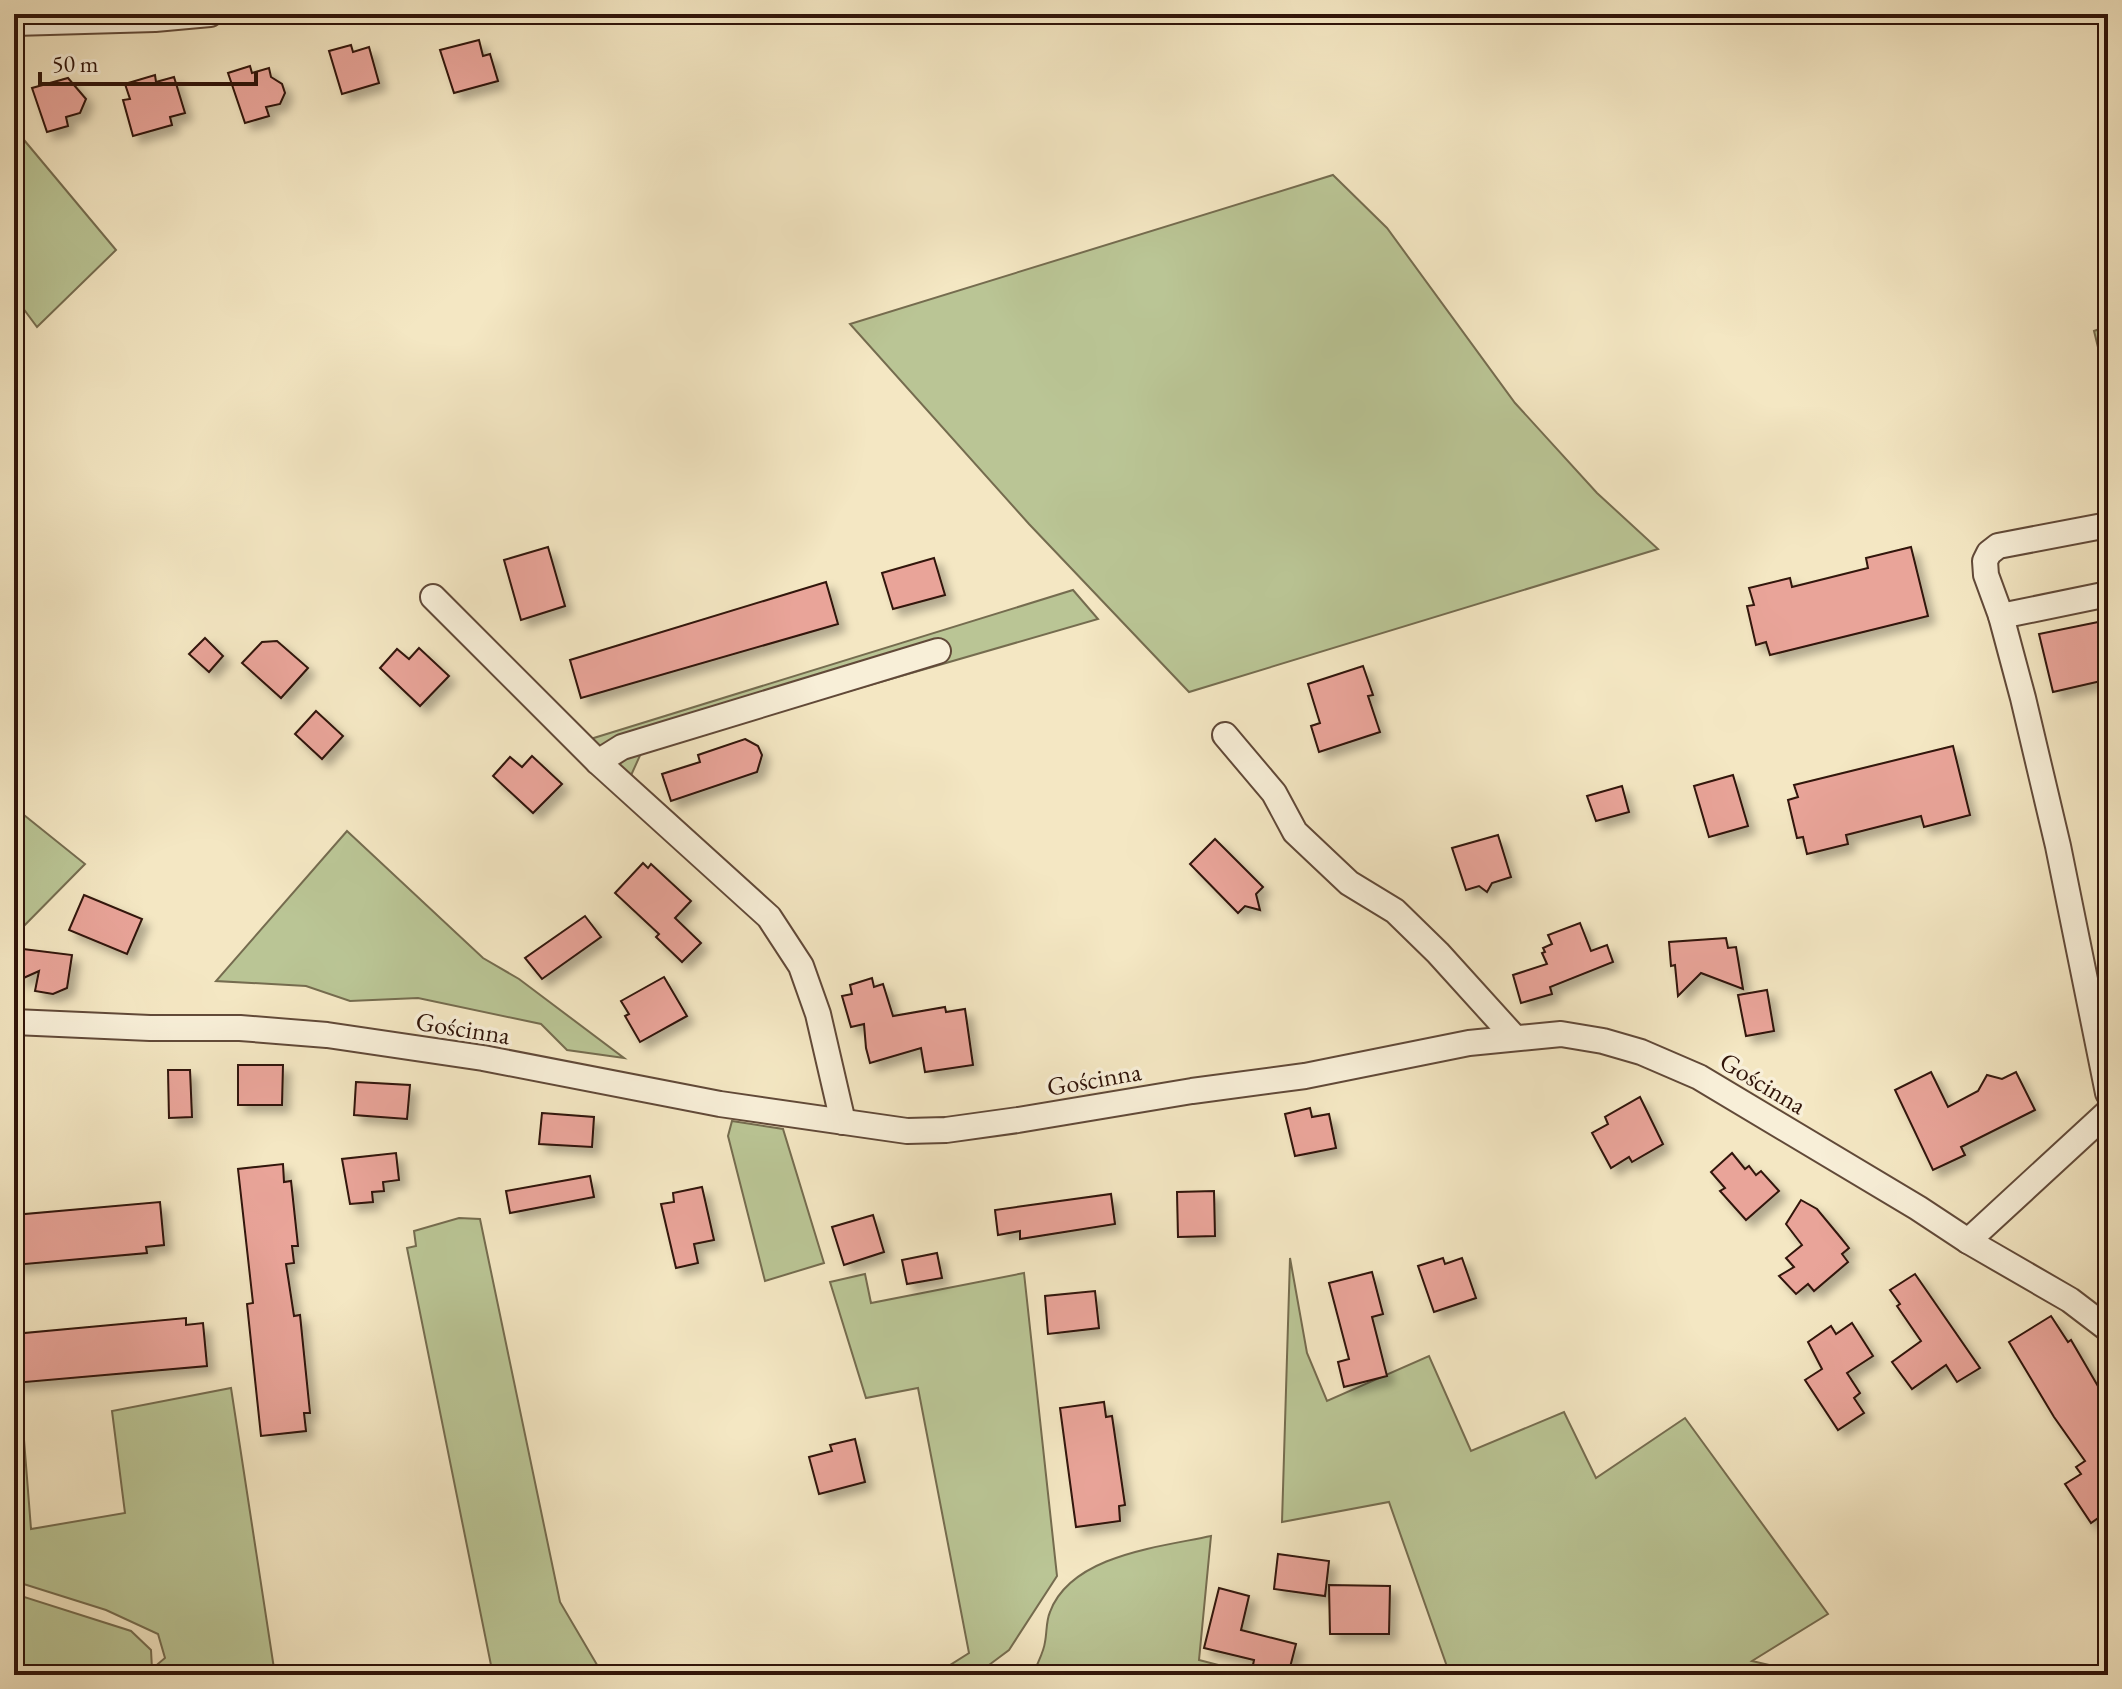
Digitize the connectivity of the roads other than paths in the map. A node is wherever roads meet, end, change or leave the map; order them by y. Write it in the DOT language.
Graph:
graph roads {
  1 [pos="210,14"];
  2 [pos="14,23"];
  3 [pos="2108,525"];
  4 [pos="2108,594"];
  5 [pos="433,597"];
  6 [pos="2001,616"];
  7 [pos="938,651"];
  8 [pos="1225,735"];
  9 [pos="598,762"];
  10 [pos="14,1022"];
  11 [pos="1515,1038"];
  12 [pos="2108,1093"];
  13 [pos="2108,1112"];
  14 [pos="843,1122"];
  15 [pos="1968,1241"];
  16 [pos="2108,1329"];
  1 -- 2 [label="street"];
  3 -- 6 [label="street"];
  4 -- 6 [label="street"];
  5 -- 9 [label="street"];
  6 -- 12 [label="street"];
  7 -- 9 [label="street"];
  8 -- 11 [label="street"];
  9 -- 14 [label="street"];
  10 -- 14 [label="street, Gościnna"];
  11 -- 14 [label="street, Gościnna"];
  11 -- 15 [label="street, Gościnna"];
  13 -- 15 [label="street"];
  15 -- 16 [label="street, Gościnna"];
}
